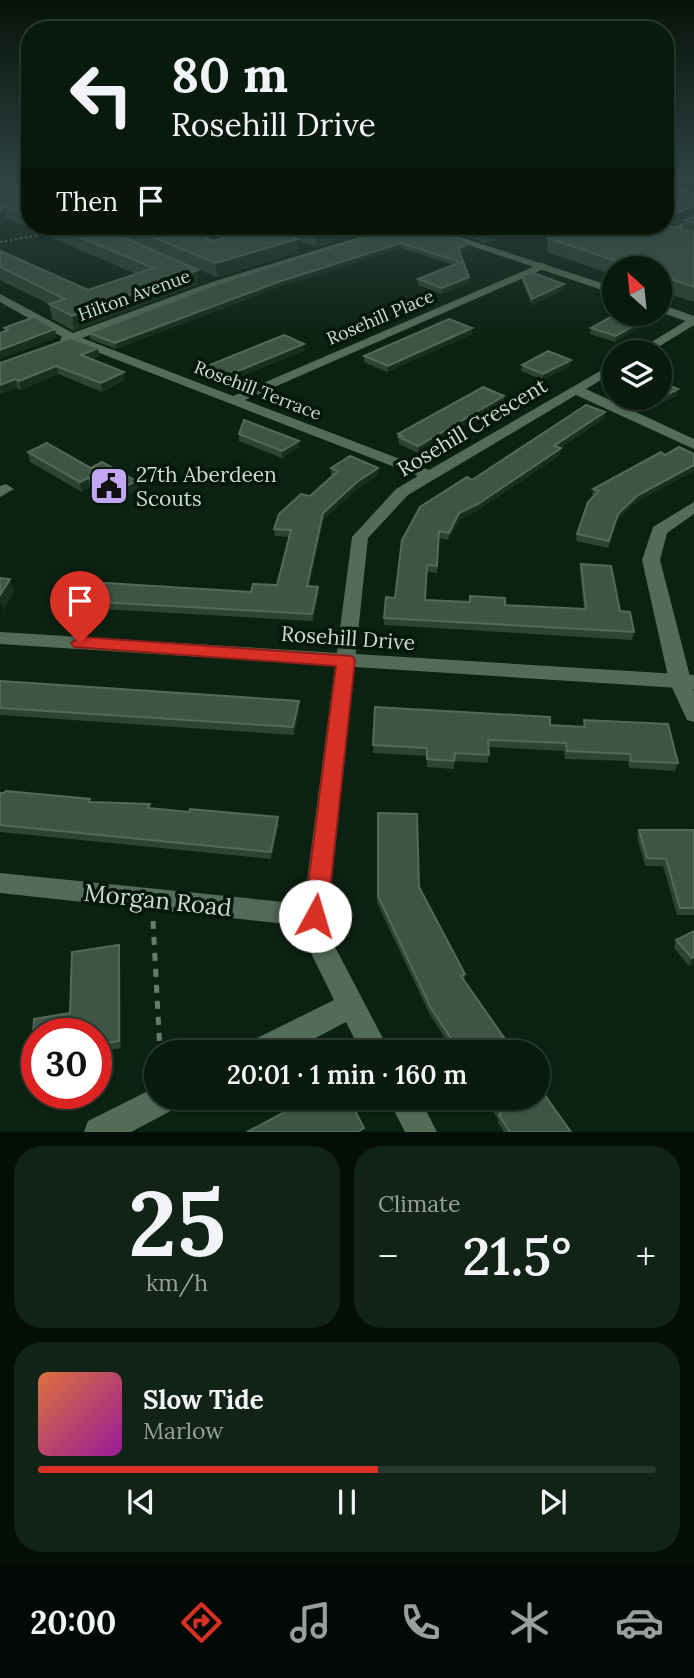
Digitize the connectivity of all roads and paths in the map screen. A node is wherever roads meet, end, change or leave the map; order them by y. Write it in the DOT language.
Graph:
graph roads {
  1 [pos="35,235"];
  2 [pos="230,235"];
  3 [pos="274,235"];
  4 [pos="374,235"];
  5 [pos="445,235"];
  6 [pos="663,235"];
  7 [pos="669,235"];
  8 [pos="271,236"];
  9 [pos="684,239"];
  10 [pos="283,240"];
  11 [pos="0,242"];
  12 [pos="646,242"];
  13 [pos="295,245"];
  14 [pos="225,246"];
  15 [pos="315,253"];
  16 [pos="542,266"];
  17 [pos="195,275"];
  18 [pos="216,284"];
  19 [pos="602,287"];
  20 [pos="0,297"];
  21 [pos="672,312"];
  22 [pos="694,320"];
  23 [pos="73,337"];
  24 [pos="661,340"];
  25 [pos="49,347"];
  26 [pos="602,374"];
  27 [pos="577,390"];
  28 [pos="232,401"];
  29 [pos="694,445"];
  30 [pos="431,476"];
  31 [pos="694,507"];
  32 [pos="0,638"];
  33 [pos="346,660"];
  34 [pos="686,681"];
  35 [pos="694,715"];
  36 [pos="0,883"];
  37 [pos="152,899"];
  38 [pos="315,916"];
  39 [pos="350,1006"];
  40 [pos="159,1040"];
  41 [pos="283,1040"];
  42 [pos="369,1040"];
  43 [pos="144,1109"];
  44 [pos="409,1110"];
  45 [pos="99,1132"];
  46 [pos="422,1132"];
  1 -- 11 [label="path"];
  2 -- 14 [label="lane"];
  3 -- 8 [label="lane"];
  4 -- 15 [label="street, Hilton Avenue"];
  5 -- 16 [label="street"];
  6 -- 12 [label="street"];
  7 -- 9 [label="street"];
  8 -- 10 [label="street"];
  13 -- 15 [label="street"];
  15 -- 18 [label="street, Hilton Avenue"];
  16 -- 19 [label="street"];
  16 -- 28 [label="street, Rosehill Place"];
  17 -- 18 [label="street"];
  18 -- 23 [label="street, Hilton Avenue"];
  20 -- 23 [label="street, Rosehill Terrace"];
  21 -- 22 [label="street"];
  22 -- 24 [label="street"];
  23 -- 25 [label="street, Hilton Avenue"];
  23 -- 28 [label="street, Rosehill Terrace"];
  26 -- 27 [label="street, Rosehill Crescent"];
  27 -- 29 [label="street"];
  27 -- 30 [label="street, Rosehill Crescent"];
  28 -- 30 [label="street, Rosehill Terrace"];
  30 -- 33 [label="street, Rosehill Crescent"];
  31 -- 34 [label="street"];
  32 -- 33 [label="street, Rosehill Drive"];
  33 -- 34 [label="street, Rosehill Drive"];
  33 -- 38 [label="street, Rosehill Crescent"];
  34 -- 35 [label="street"];
  36 -- 37 [label="street, Morgan Road"];
  37 -- 38 [label="street, Morgan Road"];
  37 -- 40 [label="path"];
  38 -- 39 [label="street, Rosehill Crescent"];
  39 -- 41 [label="street"];
  39 -- 42 [label="street, Rosehill Crescent"];
  43 -- 45 [label="street"];
  44 -- 46 [label="street"];
}
